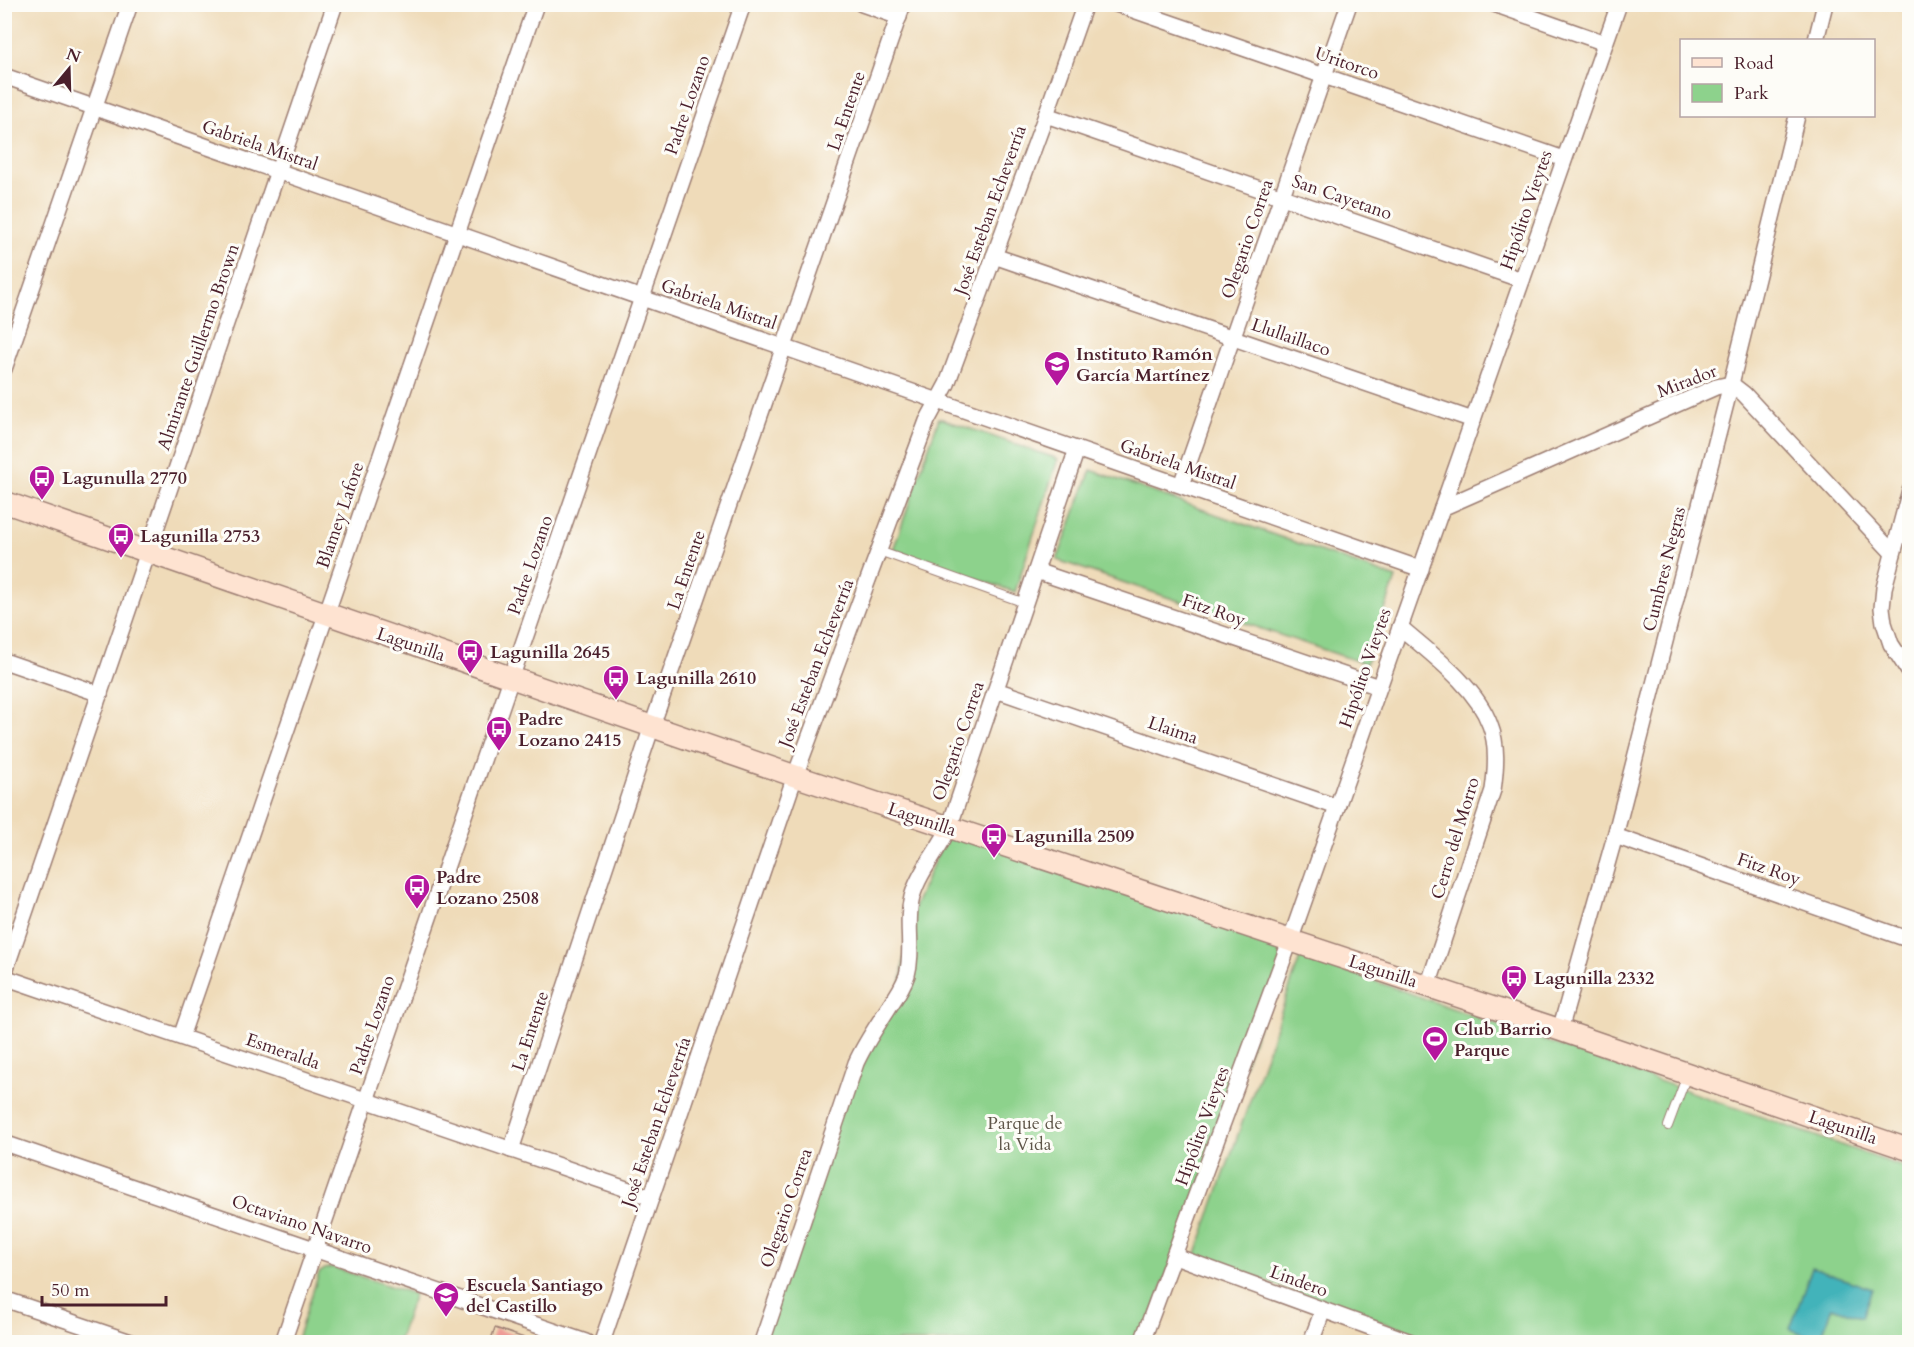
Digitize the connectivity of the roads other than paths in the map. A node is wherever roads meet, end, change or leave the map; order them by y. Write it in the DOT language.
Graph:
graph roads {
  1 [pos="130,4"];
  2 [pos="335,4"];
  3 [pos="536,4"];
  4 [pos="743,4"];
  5 [pos="862,4"];
  6 [pos="1085,4"];
  7 [pos="1116,4"];
  8 [pos="1349,4"];
  9 [pos="1494,4"];
  10 [pos="1619,4"];
  11 [pos="1825,4"];
  12 [pos="901,11"];
  13 [pos="1816,39"];
  14 [pos="1605,43"];
  15 [pos="4,76"];
  16 [pos="1324,76"];
  17 [pos="95,108"];
  18 [pos="1046,116"];
  19 [pos="1797,117"];
  20 [pos="1564,159"];
  21 [pos="278,171"];
  22 [pos="1282,197"];
  23 [pos="457,234"];
  24 [pos="994,256"];
  25 [pos="1522,280"];
  26 [pos="642,298"];
  27 [pos="1233,338"];
  28 [pos="784,348"];
  29 [pos="4,369"];
  30 [pos="1731,384"];
  31 [pos="938,401"];
  32 [pos="1473,420"];
  33 [pos="1077,449"];
  34 [pos="1181,486"];
  35 [pos="1910,490"];
  36 [pos="4,502"];
  37 [pos="1442,508"];
  38 [pos="879,551"];
  39 [pos="148,552"];
  40 [pos="1893,553"];
  41 [pos="1421,569"];
  42 [pos="1036,571"];
  43 [pos="1025,603"];
  44 [pos="326,615"];
  45 [pos="1400,627"];
  46 [pos="4,661"];
  47 [pos="1910,673"];
  48 [pos="512,678"];
  49 [pos="1379,687"];
  50 [pos="996,690"];
  51 [pos="100,694"];
  52 [pos="652,726"];
  53 [pos="795,776"];
  54 [pos="1337,807"];
  55 [pos="949,828"];
  56 [pos="1616,836"];
  57 [pos="1910,940"];
  58 [pos="1290,941"];
  59 [pos="4,976"];
  60 [pos="1428,986"];
  61 [pos="1560,1030"];
  62 [pos="181,1037"];
  63 [pos="1687,1073"];
  64 [pos="366,1101"];
  65 [pos="1668,1126"];
  66 [pos="4,1143"];
  67 [pos="511,1150"];
  68 [pos="1910,1150"];
  69 [pos="650,1197"];
  70 [pos="316,1249"];
  71 [pos="1174,1256"];
  72 [pos="4,1299"];
  73 [pos="1323,1310"];
  74 [pos="131,1342"];
  75 [pos="283,1342"];
  76 [pos="586,1342"];
  77 [pos="602,1342"];
  78 [pos="762,1342"];
  79 [pos="1142,1342"];
  80 [pos="1311,1342"];
  81 [pos="1411,1342"];
  1 -- 17 [label="street"];
  2 -- 21 [label="street, Almirante Guillermo Brown"];
  3 -- 23 [label="street, Blamey Lafore"];
  4 -- 26 [label="street, Padre Lozano"];
  5 -- 12 [label="street"];
  6 -- 18 [label="street, José Esteban Echeverría"];
  7 -- 16 [label="street, Uritorco"];
  8 -- 16 [label="street, Olegario Correa"];
  9 -- 14 [label="street"];
  10 -- 14 [label="street, Hipólito Vieytes"];
  11 -- 13 [label="street"];
  12 -- 28 [label="street, La Entente"];
  14 -- 20 [label="street, Hipólito Vieytes"];
  15 -- 17 [label="street, Gabriela Mistral"];
  16 -- 20 [label="street, Uritorco"];
  16 -- 22 [label="street, Olegario Correa"];
  17 -- 21 [label="street, Gabriela Mistral"];
  17 -- 29 [label="street"];
  18 -- 22 [label="street, San Cayetano"];
  18 -- 24 [label="street, José Esteban Echeverría"];
  19 -- 30 [label="street, Cumbres Negras"];
  20 -- 25 [label="street, Hipólito Vieytes"];
  21 -- 23 [label="street, Gabriela Mistral"];
  21 -- 39 [label="street, Almirante Guillermo Brown"];
  22 -- 25 [label="street, San Cayetano"];
  22 -- 27 [label="street, Olegario Correa"];
  23 -- 26 [label="street, Gabriela Mistral"];
  23 -- 44 [label="street, Blamey Lafore"];
  24 -- 27 [label="street, Llullaillaco"];
  24 -- 31 [label="street, José Esteban Echeverría"];
  25 -- 32 [label="street, Hipólito Vieytes"];
  26 -- 28 [label="street, Gabriela Mistral"];
  26 -- 48 [label="street, Padre Lozano"];
  27 -- 32 [label="street, Llullaillaco"];
  27 -- 34 [label="street, Olegario Correa"];
  28 -- 31 [label="street, Gabriela Mistral"];
  28 -- 52 [label="street, La Entente"];
  30 -- 37 [label="street, Mirador"];
  30 -- 40 [label="street, Mirador"];
  30 -- 56 [label="street, Cumbres Negras"];
  31 -- 33 [label="street, Gabriela Mistral"];
  31 -- 38 [label="street, José Esteban Echeverría"];
  32 -- 37 [label="street, Hipólito Vieytes"];
  33 -- 34 [label="street, Gabriela Mistral"];
  33 -- 42 [label="street, Olegario Correa"];
  34 -- 41 [label="street, Gabriela Mistral"];
  35 -- 40 [label="street"];
  36 -- 39 [label="main road, Lagunilla"];
  37 -- 41 [label="street, Hipólito Vieytes"];
  38 -- 43 [label="lane"];
  38 -- 53 [label="street, José Esteban Echeverría"];
  39 -- 44 [label="main road, Lagunilla"];
  39 -- 51 [label="street, Almirante Guillermo Brown"];
  40 -- 47 [label="street"];
  41 -- 45 [label="street, Hipólito Vieytes"];
  42 -- 43 [label="street, Olegario Correa"];
  42 -- 49 [label="street, Fitz Roy"];
  43 -- 50 [label="street, Olegario Correa"];
  44 -- 48 [label="main road, Lagunilla"];
  44 -- 62 [label="street, Blamey Lafore"];
  45 -- 49 [label="street, Hipólito Vieytes"];
  45 -- 60 [label="street, Cerro del Morro"];
  46 -- 51 [label="street"];
  48 -- 52 [label="main road, Lagunilla"];
  48 -- 64 [label="street, Padre Lozano"];
  49 -- 54 [label="street, Hipólito Vieytes"];
  50 -- 54 [label="street, Llaima"];
  50 -- 55 [label="street, Olegario Correa"];
  51 -- 59 [label="street, Almirante Guillermo Brown"];
  52 -- 53 [label="main road, Lagunilla"];
  52 -- 67 [label="street, La Entente"];
  53 -- 55 [label="main road, Lagunilla"];
  53 -- 69 [label="street, José Esteban Echeverría"];
  54 -- 58 [label="street, Hipólito Vieytes"];
  55 -- 58 [label="main road, Lagunilla"];
  55 -- 78 [label="street, Olegario Correa"];
  56 -- 57 [label="street, Fitz Roy"];
  56 -- 61 [label="street, Cumbres Negras"];
  58 -- 60 [label="main road, Lagunilla"];
  58 -- 71 [label="street, Hipólito Vieytes"];
  59 -- 62 [label="street, Esmeralda"];
  60 -- 61 [label="main road, Lagunilla"];
  61 -- 63 [label="main road, Lagunilla"];
  62 -- 64 [label="street, Esmeralda"];
  63 -- 65 [label="lane"];
  63 -- 68 [label="main road, Lagunilla"];
  64 -- 67 [label="street, Esmeralda"];
  64 -- 70 [label="street, Padre Lozano"];
  66 -- 70 [label="street, Octaviano Navarro"];
  67 -- 69 [label="street, Esmeralda"];
  69 -- 77 [label="street, José Esteban Echeverría"];
  70 -- 75 [label="street, Padre Lozano"];
  70 -- 76 [label="street, Octaviano Navarro"];
  71 -- 73 [label="street, Lindero"];
  71 -- 79 [label="street, Hipólito Vieytes"];
  72 -- 74 [label="street"];
  73 -- 80 [label="street"];
  73 -- 81 [label="street, Lindero"];
}
